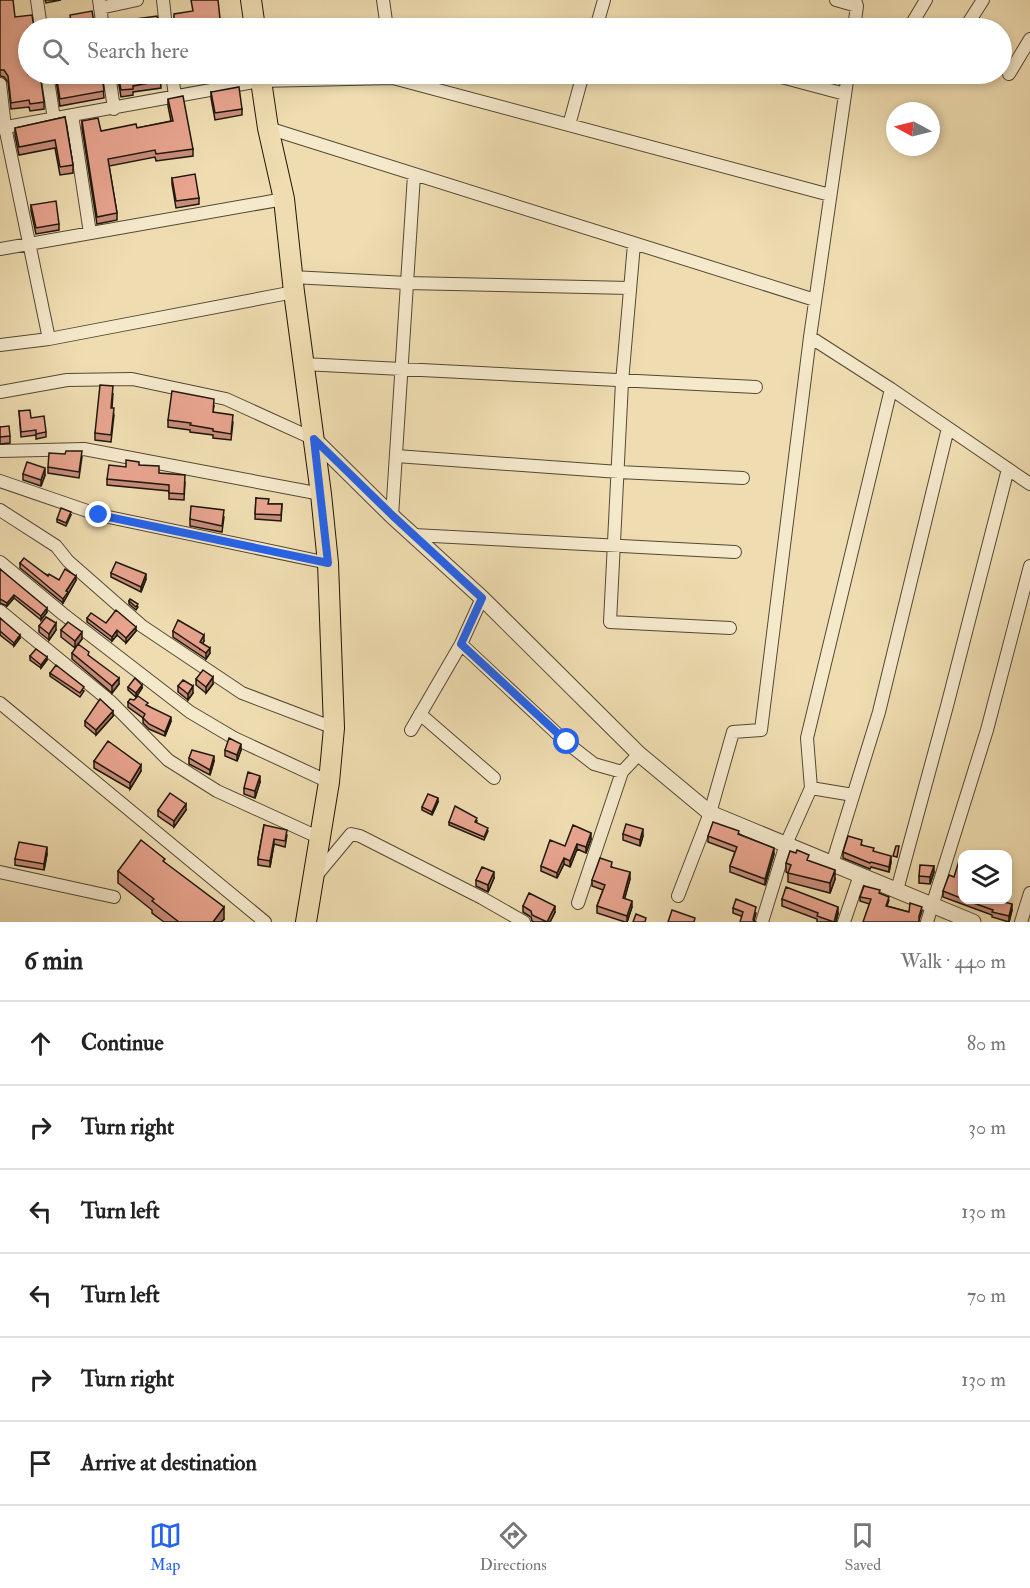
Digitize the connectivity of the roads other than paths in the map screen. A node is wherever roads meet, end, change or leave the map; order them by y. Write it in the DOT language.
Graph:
graph roads {
  1 [pos="37,0"];
  2 [pos="137,0"];
  3 [pos="163,0"];
  4 [pos="251,0"];
  5 [pos="383,0"];
  6 [pos="604,0"];
  7 [pos="836,0"];
  8 [pos="926,0"];
  9 [pos="983,0"];
  10 [pos="859,2"];
  11 [pos="99,4"];
  12 [pos="40,18"];
  13 [pos="165,18"];
  14 [pos="254,18"];
  15 [pos="386,18"];
  16 [pos="601,18"];
  17 [pos="856,18"];
  18 [pos="915,18"];
  19 [pos="971,18"];
  20 [pos="1030,39"];
  21 [pos="1012,69"];
  22 [pos="0,84"];
  23 [pos="49,84"];
  24 [pos="110,84"];
  25 [pos="173,84"];
  26 [pos="229,84"];
  27 [pos="261,84"];
  28 [pos="421,84"];
  29 [pos="580,84"];
  30 [pos="808,84"];
  31 [pos="846,84"];
  32 [pos="845,94"];
  33 [pos="175,96"];
  34 [pos="114,109"];
  35 [pos="72,116"];
  36 [pos="54,119"];
  37 [pos="569,125"];
  38 [pos="3,128"];
  39 [pos="268,128"];
  40 [pos="414,175"];
  41 [pos="830,195"];
  42 [pos="284,199"];
  43 [pos="90,233"];
  44 [pos="29,243"];
  45 [pos="634,244"];
  46 [pos="0,249"];
  47 [pos="407,283"];
  48 [pos="293,284"];
  49 [pos="630,288"];
  50 [pos="815,300"];
  51 [pos="810,337"];
  52 [pos="48,339"];
  53 [pos="0,345"];
  54 [pos="303,364"];
  55 [pos="402,369"];
  56 [pos="622,382"];
  57 [pos="756,387"];
  58 [pos="891,389"];
  59 [pos="0,392"];
  60 [pos="948,428"];
  61 [pos="314,439"];
  62 [pos="0,451"];
  63 [pos="396,456"];
  64 [pos="1008,469"];
  65 [pos="619,472"];
  66 [pos="743,478"];
  67 [pos="0,481"];
  68 [pos="1030,484"];
  69 [pos="321,494"];
  70 [pos="0,510"];
  71 [pos="393,516"];
  72 [pos="414,536"];
  73 [pos="615,545"];
  74 [pos="735,552"];
  75 [pos="0,562"];
  76 [pos="328,563"];
  77 [pos="1030,566"];
  78 [pos="482,598"];
  79 [pos="0,611"];
  80 [pos="730,628"];
  81 [pos="461,644"];
  82 [pos="0,703"];
  83 [pos="420,714"];
  84 [pos="334,728"];
  85 [pos="411,730"];
  86 [pos="639,753"];
  87 [pos="622,772"];
  88 [pos="494,778"];
  89 [pos="329,782"];
  90 [pos="811,788"];
  91 [pos="853,795"];
  92 [pos="710,813"];
  93 [pos="320,838"];
  94 [pos="786,844"];
  95 [pos="832,864"];
  96 [pos="0,872"];
  97 [pos="860,875"];
  98 [pos="313,879"];
  99 [pos="897,890"];
  100 [pos="1030,893"];
  101 [pos="678,896"];
  102 [pos="114,897"];
  103 [pos="578,903"];
  104 [pos="931,905"];
  105 [pos="265,922"];
  106 [pos="306,922"];
  107 [pos="524,922"];
  108 [pos="762,922"];
  109 [pos="844,922"];
  110 [pos="927,922"];
  111 [pos="973,922"];
  112 [pos="1021,922"];
  1 -- 12 [label="street"];
  2 -- 11 [label="street"];
  3 -- 13 [label="street"];
  4 -- 14 [label="main road"];
  5 -- 15 [label="street"];
  6 -- 16 [label="street"];
  7 -- 10 [label="street"];
  8 -- 18 [label="street"];
  9 -- 19 [label="street"];
  10 -- 17 [label="street"];
  20 -- 21 [label="street"];
  22 -- 38 [label="street"];
  23 -- 36 [label="street"];
  24 -- 34 [label="street"];
  25 -- 33 [label="street"];
  26 -- 33 [label="street"];
  27 -- 39 [label="main road"];
  28 -- 37 [label="street"];
  29 -- 37 [label="street"];
  30 -- 32 [label="street"];
  31 -- 32 [label="street"];
  32 -- 41 [label="street"];
  33 -- 34 [label="street"];
  34 -- 35 [label="street"];
  35 -- 36 [label="street"];
  35 -- 43 [label="street"];
  36 -- 38 [label="street"];
  37 -- 41 [label="street"];
  38 -- 44 [label="street"];
  39 -- 40 [label="street"];
  39 -- 42 [label="main road"];
  40 -- 45 [label="street"];
  40 -- 47 [label="street"];
  41 -- 50 [label="street"];
  42 -- 43 [label="street"];
  42 -- 48 [label="main road"];
  43 -- 44 [label="street"];
  44 -- 46 [label="street"];
  44 -- 52 [label="street"];
  45 -- 49 [label="street"];
  45 -- 50 [label="street"];
  47 -- 48 [label="street"];
  47 -- 49 [label="street"];
  47 -- 55 [label="street"];
  48 -- 52 [label="street"];
  48 -- 54 [label="main road"];
  49 -- 56 [label="street"];
  50 -- 51 [label="street"];
  51 -- 58 [label="street"];
  51 -- 92 [label="street"];
  52 -- 53 [label="street"];
  54 -- 55 [label="street"];
  54 -- 61 [label="main road"];
  55 -- 56 [label="street"];
  55 -- 63 [label="street"];
  56 -- 57 [label="street"];
  56 -- 65 [label="street"];
  58 -- 60 [label="street"];
  58 -- 90 [label="street"];
  59 -- 61 [label="street"];
  60 -- 64 [label="street"];
  60 -- 91 [label="street"];
  61 -- 69 [label="main road"];
  61 -- 71 [label="street"];
  62 -- 69 [label="street"];
  63 -- 65 [label="street"];
  63 -- 71 [label="street"];
  64 -- 68 [label="street"];
  64 -- 99 [label="street"];
  65 -- 66 [label="street"];
  65 -- 73 [label="street"];
  67 -- 76 [label="street"];
  69 -- 76 [label="main road"];
  70 -- 84 [label="street"];
  71 -- 72 [label="street"];
  72 -- 73 [label="street"];
  72 -- 78 [label="street"];
  73 -- 74 [label="street"];
  73 -- 80 [label="street"];
  75 -- 89 [label="street"];
  76 -- 84 [label="main road"];
  77 -- 104 [label="street"];
  78 -- 81 [label="street"];
  78 -- 86 [label="street"];
  79 -- 93 [label="street"];
  81 -- 83 [label="street"];
  81 -- 87 [label="street"];
  82 -- 105 [label="street"];
  83 -- 85 [label="street"];
  83 -- 88 [label="street"];
  84 -- 89 [label="main road"];
  86 -- 87 [label="street"];
  86 -- 92 [label="street"];
  87 -- 103 [label="street"];
  89 -- 93 [label="main road"];
  90 -- 91 [label="street"];
  90 -- 94 [label="street"];
  91 -- 95 [label="street"];
  92 -- 94 [label="street"];
  92 -- 101 [label="street"];
  93 -- 98 [label="main road"];
  94 -- 95 [label="street"];
  94 -- 108 [label="street"];
  95 -- 97 [label="street"];
  96 -- 102 [label="street"];
  97 -- 99 [label="street"];
  97 -- 109 [label="street"];
  98 -- 106 [label="main road"];
  98 -- 107 [label="street"];
  99 -- 104 [label="street"];
  100 -- 112 [label="street"];
  104 -- 110 [label="street"];
  104 -- 111 [label="street"];
}
